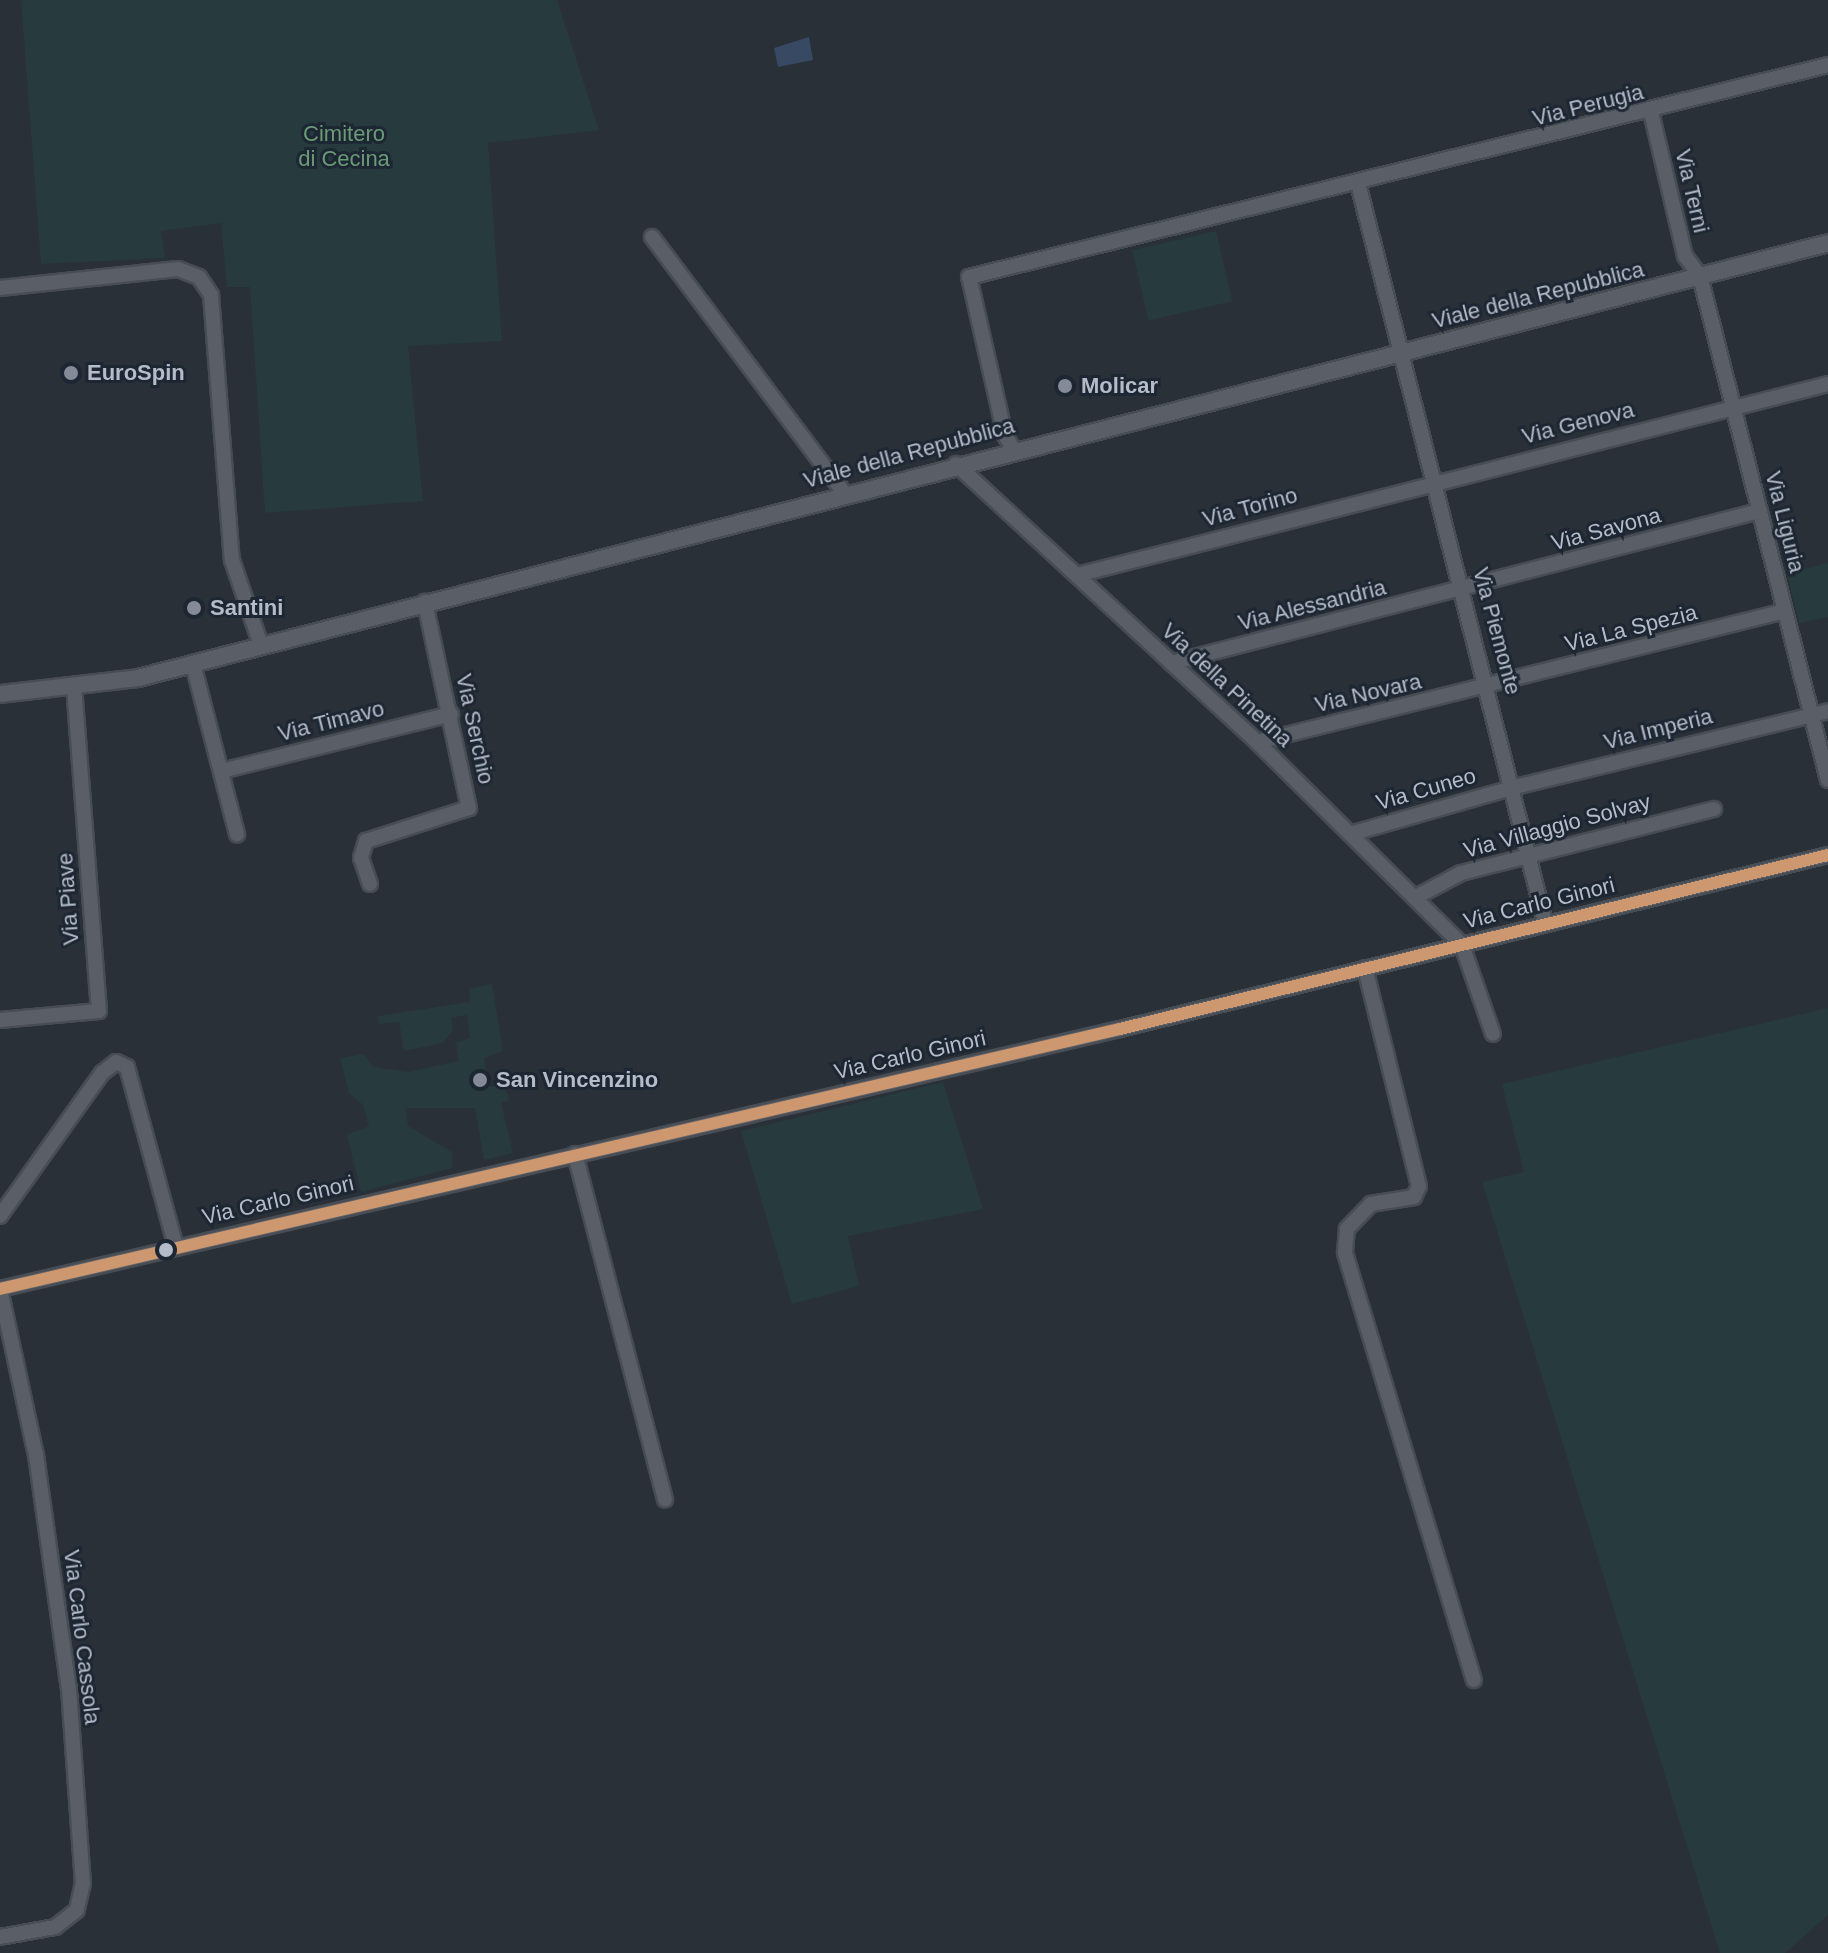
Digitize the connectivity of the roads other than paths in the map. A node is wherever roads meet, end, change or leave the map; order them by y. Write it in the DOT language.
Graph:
graph roads {
  1 [pos="1828,65"];
  2 [pos="1651,112"];
  3 [pos="1358,183"];
  4 [pos="652,237"];
  5 [pos="1828,243"];
  6 [pos="1700,276"];
  7 [pos="0,288"];
  8 [pos="1401,353"];
  9 [pos="1828,384"];
  10 [pos="1733,407"];
  11 [pos="1013,449"];
  12 [pos="956,464"];
  13 [pos="1435,482"];
  14 [pos="844,493"];
  15 [pos="1759,511"];
  16 [pos="1077,575"];
  17 [pos="1463,589"];
  18 [pos="425,602"];
  19 [pos="1785,611"];
  20 [pos="261,645"];
  21 [pos="1171,663"];
  22 [pos="193,664"];
  23 [pos="74,685"];
  24 [pos="1489,687"];
  25 [pos="0,694"];
  26 [pos="1828,711"];
  27 [pos="451,714"];
  28 [pos="1811,715"];
  29 [pos="1257,742"];
  30 [pos="221,771"];
  31 [pos="1828,780"];
  32 [pos="1515,787"];
  33 [pos="1714,809"];
  34 [pos="237,834"];
  35 [pos="1350,834"];
  36 [pos="1531,853"];
  37 [pos="1828,855"];
  38 [pos="370,884"];
  39 [pos="1416,897"];
  40 [pos="1545,922"];
  41 [pos="1462,945"];
  42 [pos="1365,968"];
  43 [pos="0,1020"];
  44 [pos="1493,1034"];
  45 [pos="575,1154"];
  46 [pos="0,1216"];
  47 [pos="176,1247"];
  48 [pos="0,1289"];
  49 [pos="665,1499"];
  50 [pos="1474,1680"];
  51 [pos="0,1937"];
  1 -- 2 [label="street, Via Perugia"];
  2 -- 3 [label="street, Via Perugia"];
  2 -- 6 [label="street, Via Terni"];
  3 -- 8 [label="street, Via Piemonte"];
  3 -- 11 [label="street, Via Perugia"];
  4 -- 14 [label="street"];
  5 -- 6 [label="street, Viale della Repubblica"];
  6 -- 8 [label="street, Viale della Repubblica"];
  6 -- 10 [label="street, Via Liguria"];
  7 -- 20 [label="street"];
  8 -- 11 [label="street, Viale della Repubblica"];
  8 -- 13 [label="street, Via Piemonte"];
  9 -- 10 [label="street, Via Genova"];
  10 -- 13 [label="street, Via Genova"];
  10 -- 15 [label="street, Via Liguria"];
  11 -- 12 [label="street, Viale della Repubblica"];
  12 -- 14 [label="street, Viale della Repubblica"];
  12 -- 16 [label="street, Via della Pinetina"];
  13 -- 16 [label="street, Via Torino"];
  13 -- 17 [label="street, Via Piemonte"];
  14 -- 18 [label="street, Viale della Repubblica"];
  15 -- 17 [label="street, Via Savona"];
  15 -- 19 [label="street, Via Liguria"];
  16 -- 21 [label="street, Via della Pinetina"];
  17 -- 21 [label="street, Via Alessandria"];
  17 -- 24 [label="street, Via Piemonte"];
  18 -- 20 [label="street, Viale della Repubblica"];
  18 -- 27 [label="street, Via Serchio"];
  19 -- 24 [label="street, Via La Spezia"];
  19 -- 28 [label="street, Via Liguria"];
  20 -- 22 [label="street, Viale della Repubblica"];
  21 -- 29 [label="street, Via della Pinetina"];
  22 -- 23 [label="street, Viale della Repubblica"];
  22 -- 30 [label="street"];
  23 -- 25 [label="street, Viale della Repubblica"];
  23 -- 43 [label="street, Via Piave"];
  24 -- 29 [label="street, Via Novara"];
  24 -- 32 [label="street, Via Piemonte"];
  26 -- 28 [label="street, Via Imperia"];
  27 -- 30 [label="street, Via Timavo"];
  27 -- 38 [label="street, Via Serchio"];
  28 -- 31 [label="street, Via Liguria"];
  28 -- 32 [label="street, Via Imperia"];
  29 -- 35 [label="street, Via della Pinetina"];
  30 -- 34 [label="street"];
  32 -- 35 [label="street, Via Cuneo"];
  32 -- 36 [label="street, Via Piemonte"];
  33 -- 36 [label="street, Via Villaggio Solvay"];
  35 -- 39 [label="street, Via della Pinetina"];
  36 -- 39 [label="street, Via Villaggio Solvay"];
  36 -- 40 [label="street, Via Piemonte"];
  37 -- 40 [label="street, Via Carlo Ginori"];
  39 -- 41 [label="street, Via della Pinetina"];
  40 -- 41 [label="street, Via Carlo Ginori"];
  41 -- 42 [label="street, Via Carlo Ginori"];
  41 -- 44 [label="street"];
  42 -- 45 [label="street, Via Carlo Ginori"];
  42 -- 50 [label="street"];
  45 -- 47 [label="street, Via Carlo Ginori"];
  45 -- 49 [label="street"];
  46 -- 47 [label="street"];
  47 -- 48 [label="street, Via Carlo Ginori"];
  48 -- 51 [label="street, Via Carlo Cassola"];
}
